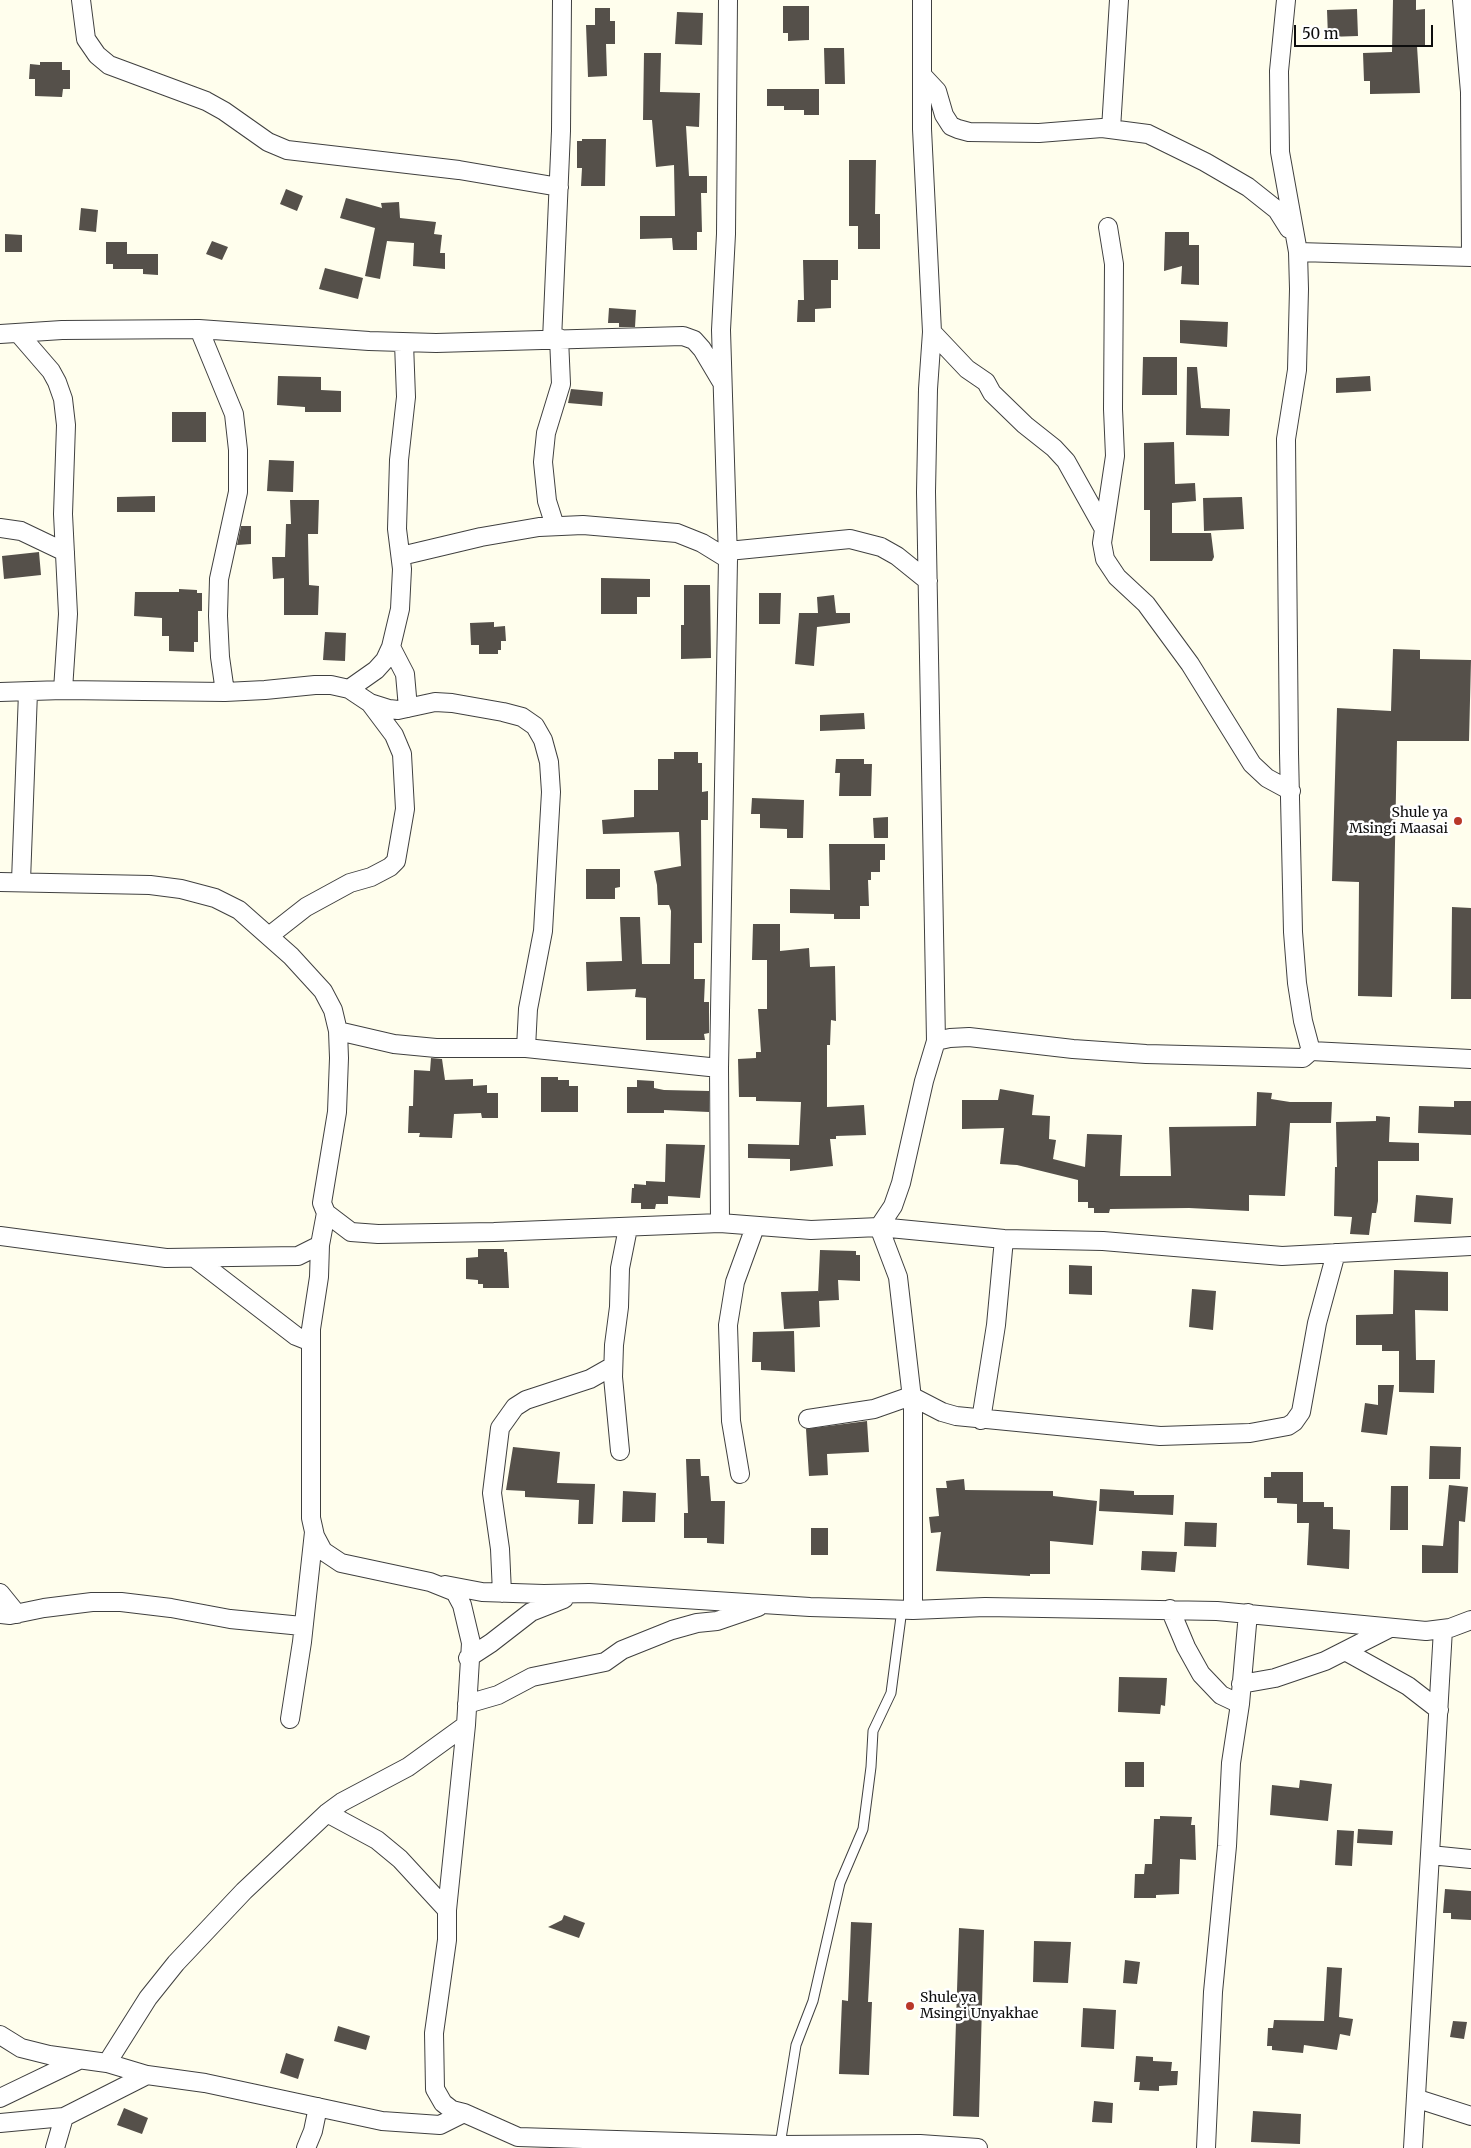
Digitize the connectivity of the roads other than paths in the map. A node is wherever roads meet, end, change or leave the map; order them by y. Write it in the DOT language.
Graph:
graph roads {
  1 [pos="81,0"];
  2 [pos="562,0"];
  3 [pos="728,0"];
  4 [pos="922,0"];
  5 [pos="1119,0"];
  6 [pos="1286,0"];
  7 [pos="1462,0"];
  8 [pos="922,75"];
  9 [pos="1111,129"];
  10 [pos="559,186"];
  11 [pos="1108,227"];
  12 [pos="1296,245"];
  13 [pos="1471,257"];
  14 [pos="199,329"];
  15 [pos="932,332"];
  16 [pos="0,334"];
  17 [pos="19,334"];
  18 [pos="556,339"];
  19 [pos="404,343"];
  20 [pos="721,381"];
  21 [pos="555,526"];
  22 [pos="0,528"];
  23 [pos="1104,529"];
  24 [pos="65,552"];
  25 [pos="728,555"];
  26 [pos="400,556"];
  27 [pos="928,581"];
  28 [pos="391,647"];
  29 [pos="63,690"];
  30 [pos="349,690"];
  31 [pos="0,692"];
  32 [pos="28,692"];
  33 [pos="225,692"];
  34 [pos="370,703"];
  35 [pos="408,708"];
  36 [pos="1291,791"];
  37 [pos="21,881"];
  38 [pos="0,882"];
  39 [pos="269,936"];
  40 [pos="338,1031"];
  41 [pos="936,1041"];
  42 [pos="526,1048"];
  43 [pos="1311,1051"];
  44 [pos="1471,1059"];
  45 [pos="719,1068"];
  46 [pos="326,1213"];
  47 [pos="720,1223"];
  48 [pos="755,1227"];
  49 [pos="879,1227"];
  50 [pos="628,1228"];
  51 [pos="0,1236"];
  52 [pos="1004,1240"];
  53 [pos="320,1245"];
  54 [pos="1471,1246"];
  55 [pos="1336,1254"];
  56 [pos="196,1259"];
  57 [pos="311,1342"];
  58 [pos="614,1366"];
  59 [pos="911,1396"];
  60 [pos="808,1419"];
  61 [pos="980,1420"];
  62 [pos="620,1451"];
  63 [pos="740,1474"];
  64 [pos="314,1532"];
  65 [pos="430,1582"];
  66 [pos="0,1593"];
  67 [pos="502,1593"];
  68 [pos="584,1593"];
  69 [pos="766,1604"];
  70 [pos="1170,1609"];
  71 [pos="908,1610"];
  72 [pos="1248,1613"];
  73 [pos="9,1614"];
  74 [pos="1471,1620"];
  75 [pos="302,1626"];
  76 [pos="1388,1629"];
  77 [pos="1443,1629"];
  78 [pos="1345,1651"];
  79 [pos="468,1658"];
  80 [pos="1241,1684"];
  81 [pos="466,1704"];
  82 [pos="1240,1704"];
  83 [pos="1439,1710"];
  84 [pos="290,1719"];
  85 [pos="466,1725"];
  86 [pos="327,1813"];
  87 [pos="1430,1855"];
  88 [pos="1471,1859"];
  89 [pos="447,1910"];
  90 [pos="0,2035"];
  91 [pos="79,2060"];
  92 [pos="107,2063"];
  93 [pos="147,2075"];
  94 [pos="0,2098"];
  95 [pos="1418,2098"];
  96 [pos="318,2107"];
  97 [pos="464,2113"];
  98 [pos="1471,2116"];
  99 [pos="64,2117"];
  100 [pos="0,2123"];
  101 [pos="518,2143"];
  102 [pos="750,2146"];
  103 [pos="789,2146"];
  104 [pos="55,2148"];
  105 [pos="306,2148"];
  106 [pos="978,2148"];
  107 [pos="1206,2148"];
  108 [pos="1414,2148"];
  1 -- 10 [label="street"];
  2 -- 10 [label="street"];
  3 -- 20 [label="street"];
  4 -- 8 [label="street"];
  5 -- 9 [label="street"];
  6 -- 12 [label="street"];
  7 -- 13 [label="street"];
  8 -- 9 [label="street"];
  8 -- 15 [label="street"];
  9 -- 12 [label="street"];
  10 -- 18 [label="street"];
  11 -- 23 [label="street"];
  12 -- 13 [label="street"];
  12 -- 36 [label="street"];
  14 -- 17 [label="street"];
  14 -- 19 [label="street"];
  14 -- 33 [label="street"];
  15 -- 23 [label="street"];
  15 -- 27 [label="street"];
  16 -- 17 [label="street"];
  17 -- 24 [label="street"];
  18 -- 19 [label="street"];
  18 -- 20 [label="street"];
  18 -- 21 [label="street"];
  19 -- 26 [label="street"];
  20 -- 25 [label="street"];
  21 -- 25 [label="street"];
  21 -- 26 [label="street"];
  22 -- 24 [label="street"];
  23 -- 36 [label="street"];
  24 -- 29 [label="street"];
  25 -- 27 [label="street"];
  25 -- 45 [label="street"];
  26 -- 28 [label="street"];
  27 -- 41 [label="street"];
  28 -- 30 [label="street"];
  28 -- 35 [label="street"];
  29 -- 32 [label="street"];
  29 -- 33 [label="street"];
  30 -- 33 [label="street"];
  30 -- 34 [label="street"];
  31 -- 32 [label="street"];
  32 -- 37 [label="street"];
  34 -- 35 [label="street"];
  34 -- 39 [label="street"];
  35 -- 42 [label="street"];
  36 -- 43 [label="street"];
  37 -- 38 [label="street"];
  37 -- 39 [label="street"];
  39 -- 40 [label="street"];
  40 -- 42 [label="street"];
  40 -- 46 [label="street"];
  41 -- 43 [label="street"];
  41 -- 49 [label="street"];
  42 -- 45 [label="street"];
  43 -- 44 [label="street"];
  45 -- 47 [label="street"];
  46 -- 50 [label="street"];
  46 -- 53 [label="street"];
  47 -- 48 [label="street"];
  47 -- 50 [label="street"];
  48 -- 49 [label="street"];
  48 -- 63 [label="street"];
  49 -- 52 [label="street"];
  49 -- 59 [label="street"];
  50 -- 58 [label="street"];
  51 -- 56 [label="street"];
  52 -- 55 [label="street"];
  52 -- 61 [label="street"];
  53 -- 56 [label="street"];
  53 -- 57 [label="street"];
  54 -- 55 [label="street"];
  55 -- 61 [label="street"];
  56 -- 57 [label="street"];
  57 -- 64 [label="street"];
  58 -- 62 [label="street"];
  58 -- 67 [label="street"];
  59 -- 60 [label="street"];
  59 -- 61 [label="street"];
  59 -- 71 [label="street"];
  64 -- 65 [label="street"];
  64 -- 75 [label="street"];
  65 -- 67 [label="street"];
  65 -- 79 [label="street"];
  66 -- 73 [label="street"];
  67 -- 68 [label="street"];
  68 -- 69 [label="street"];
  68 -- 79 [label="street"];
  69 -- 71 [label="street"];
  69 -- 81 [label="street"];
  70 -- 71 [label="street"];
  70 -- 72 [label="street"];
  70 -- 82 [label="street"];
  71 -- 103 [label="lane"];
  72 -- 76 [label="street"];
  72 -- 80 [label="street"];
  73 -- 75 [label="street"];
  74 -- 77 [label="street"];
  75 -- 84 [label="street"];
  76 -- 77 [label="street"];
  76 -- 78 [label="street"];
  77 -- 83 [label="street"];
  78 -- 80 [label="street"];
  78 -- 83 [label="street"];
  79 -- 81 [label="street"];
  80 -- 82 [label="street"];
  81 -- 85 [label="street"];
  82 -- 107 [label="street"];
  83 -- 87 [label="street"];
  85 -- 86 [label="street"];
  85 -- 89 [label="street"];
  86 -- 89 [label="street"];
  86 -- 92 [label="street"];
  87 -- 88 [label="street"];
  87 -- 95 [label="street"];
  89 -- 97 [label="street"];
  90 -- 91 [label="street"];
  91 -- 92 [label="street"];
  91 -- 94 [label="street"];
  92 -- 93 [label="street"];
  93 -- 96 [label="street"];
  93 -- 99 [label="street"];
  95 -- 98 [label="street"];
  95 -- 108 [label="street"];
  96 -- 97 [label="street"];
  96 -- 105 [label="street"];
  97 -- 101 [label="street"];
  99 -- 100 [label="street"];
  99 -- 104 [label="street"];
  101 -- 102 [label="street"];
  102 -- 103 [label="street"];
  103 -- 106 [label="street"];
}
